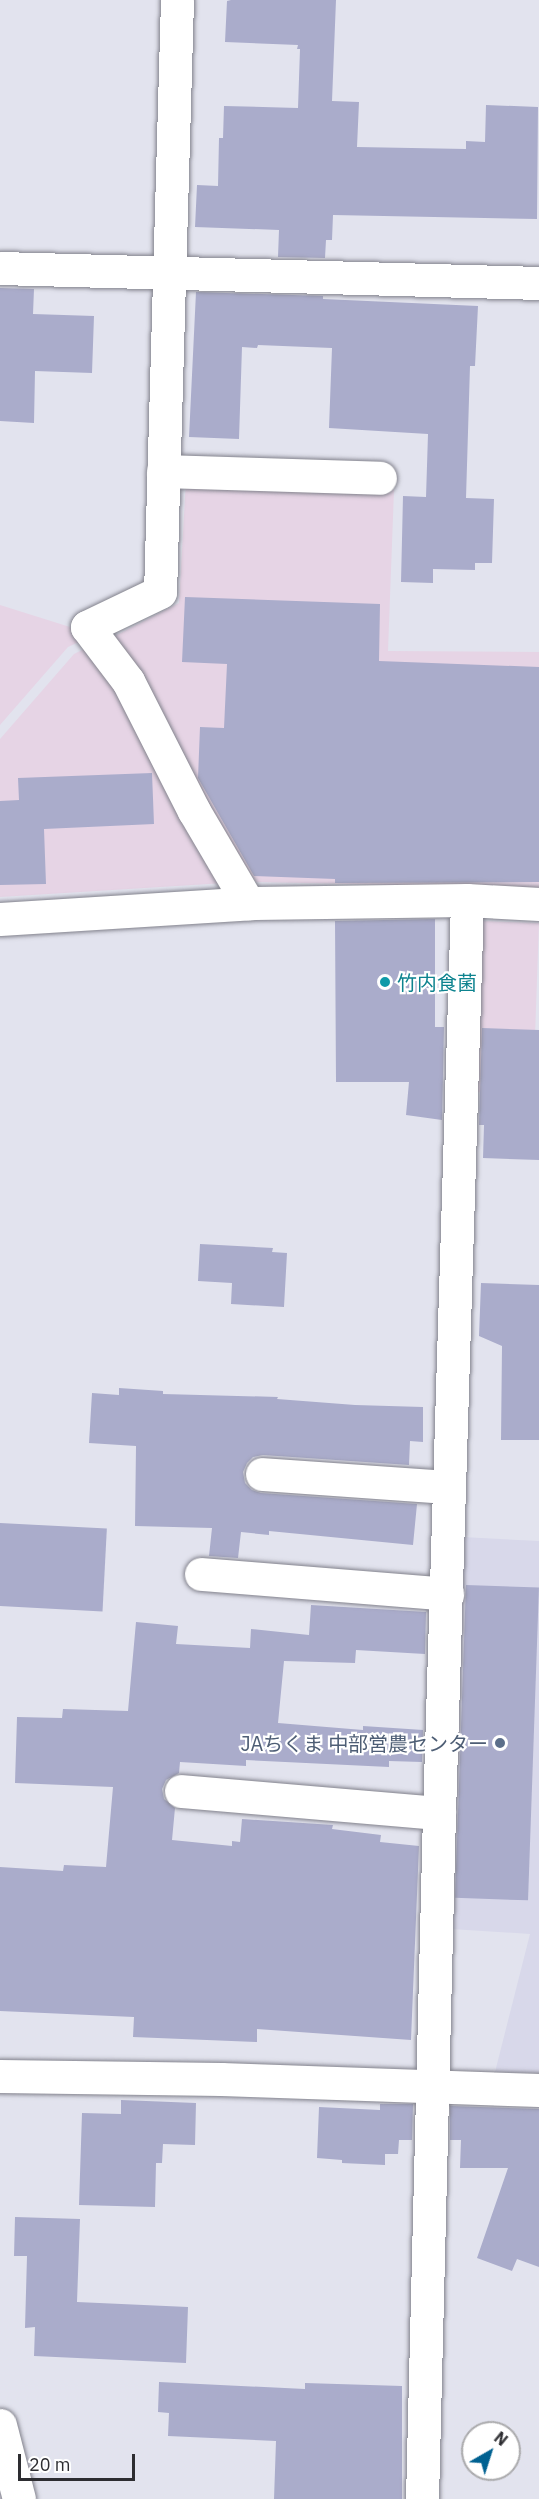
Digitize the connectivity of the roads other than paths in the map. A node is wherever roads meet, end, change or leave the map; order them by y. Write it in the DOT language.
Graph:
graph roads {
  1 [pos="177,0"];
  2 [pos="0,268"];
  3 [pos="168,271"];
  4 [pos="539,283"];
  5 [pos="163,471"];
  6 [pos="380,478"];
  7 [pos="467,900"];
  8 [pos="248,903"];
  9 [pos="539,904"];
  10 [pos="0,919"];
  11 [pos="262,1474"];
  12 [pos="449,1488"];
  13 [pos="201,1574"];
  14 [pos="447,1594"];
  15 [pos="182,1791"];
  16 [pos="439,1813"];
  17 [pos="0,2076"];
  18 [pos="434,2087"];
  19 [pos="539,2090"];
  20 [pos="0,2425"];
  21 [pos="19,2499"];
  22 [pos="422,2499"];
  1 -- 3 [label="street"];
  2 -- 3 [label="street"];
  3 -- 4 [label="street"];
  3 -- 5 [label="street"];
  5 -- 6 [label="street"];
  5 -- 8 [label="street"];
  7 -- 8 [label="street"];
  7 -- 9 [label="street"];
  7 -- 12 [label="street"];
  8 -- 10 [label="street"];
  11 -- 12 [label="street"];
  12 -- 14 [label="street"];
  13 -- 14 [label="street"];
  14 -- 16 [label="street"];
  15 -- 16 [label="street"];
  16 -- 18 [label="street"];
  17 -- 18 [label="street"];
  18 -- 19 [label="street"];
  18 -- 22 [label="street"];
  20 -- 21 [label="street"];
}
